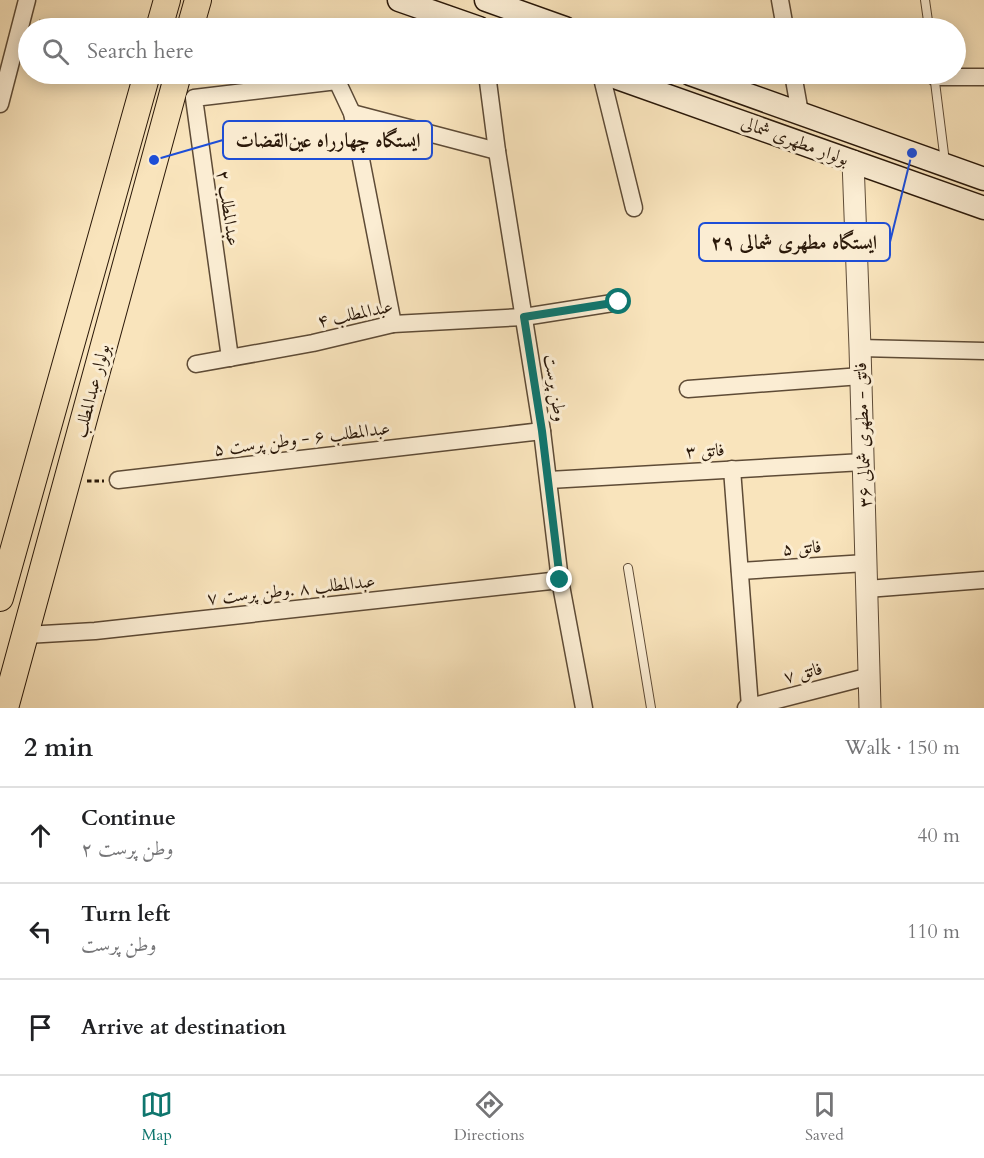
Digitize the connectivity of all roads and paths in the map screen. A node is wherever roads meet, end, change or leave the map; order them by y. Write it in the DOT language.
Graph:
graph roads {
  1 [pos="167,0"];
  2 [pos="198,0"];
  3 [pos="399,0"];
  4 [pos="486,0"];
  5 [pos="780,0"];
  6 [pos="925,0"];
  7 [pos="25,8"];
  8 [pos="42,18"];
  9 [pos="162,18"];
  10 [pos="193,18"];
  11 [pos="450,18"];
  12 [pos="541,18"];
  13 [pos="783,18"];
  14 [pos="928,18"];
  15 [pos="18,35"];
  16 [pos="966,76"];
  17 [pos="984,77"];
  18 [pos="144,84"];
  19 [pos="175,84"];
  20 [pos="312,84"];
  21 [pos="338,84"];
  22 [pos="488,84"];
  23 [pos="603,84"];
  24 [pos="634,84"];
  25 [pos="718,84"];
  26 [pos="795,84"];
  27 [pos="936,84"];
  28 [pos="0,104"];
  29 [pos="352,113"];
  30 [pos="800,113"];
  31 [pos="496,151"];
  32 [pos="853,161"];
  33 [pos="946,165"];
  34 [pos="984,179"];
  35 [pos="634,208"];
  36 [pos="984,208"];
  37 [pos="619,302"];
  38 [pos="524,317"];
  39 [pos="393,324"];
  40 [pos="860,348"];
  41 [pos="984,351"];
  42 [pos="230,358"];
  43 [pos="196,364"];
  44 [pos="861,376"];
  45 [pos="688,389"];
  46 [pos="542,431"];
  47 [pos="863,462"];
  48 [pos="732,469"];
  49 [pos="118,480"];
  50 [pos="549,480"];
  51 [pos="67,482"];
  52 [pos="866,563"];
  53 [pos="628,568"];
  54 [pos="740,571"];
  55 [pos="560,580"];
  56 [pos="983,580"];
  57 [pos="867,589"];
  58 [pos="0,598"];
  59 [pos="26,635"];
  60 [pos="870,676"];
  61 [pos="748,707"];
  62 [pos="5,708"];
  63 [pos="584,708"];
  64 [pos="651,708"];
  65 [pos="870,708"];
  1 -- 9 [label="main road"];
  2 -- 10 [label="main road"];
  3 -- 11 [label="main road"];
  4 -- 12 [label="main road"];
  5 -- 13 [label="street"];
  6 -- 14 [label="lane"];
  7 -- 8 [label="path"];
  15 -- 28 [label="street"];
  16 -- 17 [label="street"];
  18 -- 58 [label="main road, بولوار عبدالمطلب"];
  19 -- 51 [label="main road, بولوار عبدالمطلب"];
  20 -- 42 [label="street, عبدالمطلب ۲"];
  21 -- 29 [label="street, عبدالمطلب ۲"];
  22 -- 31 [label="street, وطن پرست"];
  23 -- 35 [label="street"];
  24 -- 32 [label="main road, بولوار مطهری شمالی"];
  25 -- 30 [label="main road, بولوار مطهری شمالی"];
  26 -- 30 [label="street"];
  27 -- 33 [label="lane"];
  29 -- 31 [label="street"];
  29 -- 39 [label="street"];
  30 -- 33 [label="main road, بولوار مطهری شمالی"];
  31 -- 38 [label="street, وطن پرست"];
  32 -- 36 [label="main road, بولوار مطهری شمالی"];
  32 -- 40 [label="street, فاتق - مطهری شمالی ۳۶"];
  33 -- 34 [label="main road, بولوار مطهری شمالی"];
  37 -- 38 [label="street, عبدالمطلب ۴"];
  38 -- 39 [label="street, عبدالمطلب ۴"];
  38 -- 46 [label="street, وطن پرست"];
  39 -- 42 [label="street, عبدالمطلب ۴"];
  40 -- 41 [label="street"];
  40 -- 44 [label="street, فاتق - مطهری شمالی ۳۶"];
  42 -- 43 [label="street, عبدالمطلب ۴"];
  44 -- 45 [label="street"];
  44 -- 47 [label="street, فاتق - مطهری شمالی ۳۶"];
  46 -- 49 [label="street, عبدالمطلب ۶ - وطن پرست ۵"];
  46 -- 50 [label="street, وطن پرست"];
  47 -- 48 [label="street, فاتق ۳"];
  47 -- 52 [label="street, فاتق - مطهری شمالی ۳۶"];
  48 -- 50 [label="street, فاتق ۳"];
  48 -- 54 [label="street"];
  49 -- 51 [label="path"];
  50 -- 55 [label="street, وطن پرست"];
  51 -- 59 [label="main road, بولوار عبدالمطلب"];
  52 -- 54 [label="street, فاتق ۵"];
  52 -- 57 [label="street, فاتق - مطهری شمالی ۳۶"];
  53 -- 64 [label="lane"];
  54 -- 61 [label="street"];
  55 -- 59 [label="street, عبدالمطلب ۸ .وطن پرست ۷"];
  55 -- 63 [label="street, وطن پرست"];
  56 -- 57 [label="street"];
  57 -- 60 [label="street, فاتق - مطهری شمالی ۳۶"];
  59 -- 62 [label="main road, بولوار عبدالمطلب"];
  60 -- 61 [label="street, فاتق ۷"];
  60 -- 65 [label="street, فاتق - مطهری شمالی ۳۶"];
}
